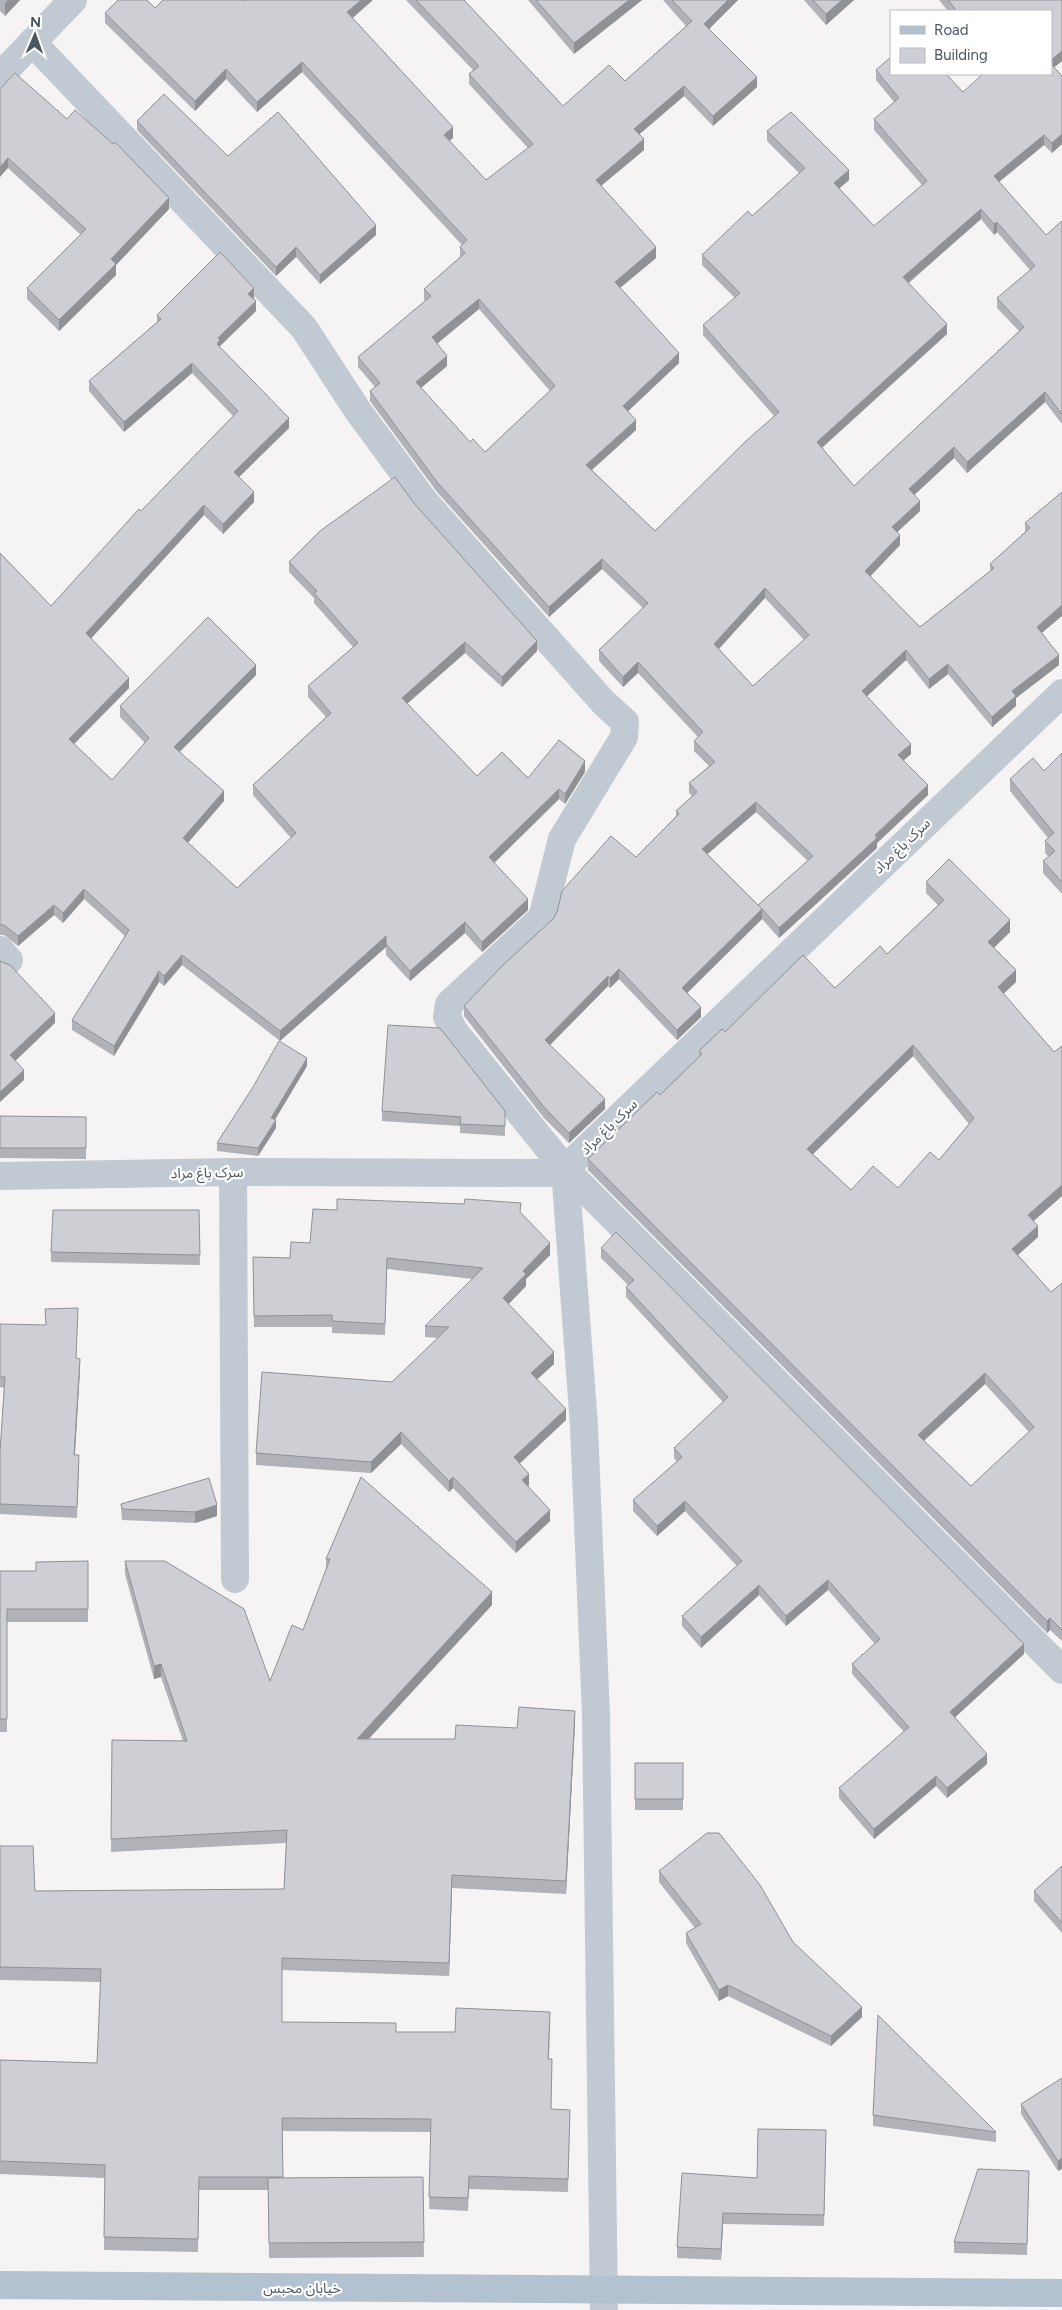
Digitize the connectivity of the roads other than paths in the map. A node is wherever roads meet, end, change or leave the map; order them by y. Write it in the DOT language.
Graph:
graph roads {
  1 [pos="73,0"];
  2 [pos="32,42"];
  3 [pos="0,76"];
  4 [pos="1062,693"];
  5 [pos="565,1170"];
  6 [pos="233,1172"];
  7 [pos="0,1176"];
  8 [pos="235,1580"];
  9 [pos="1062,1670"];
  10 [pos="0,2285"];
  11 [pos="1062,2293"];
  12 [pos="604,2300"];
  1 -- 2 [label="street"];
  2 -- 3 [label="street"];
  2 -- 5 [label="street"];
  4 -- 5 [label="street, سرک باغ مراد"];
  5 -- 6 [label="street, سرک باغ مراد"];
  5 -- 9 [label="street"];
  5 -- 12 [label="street"];
  6 -- 7 [label="street, سرک باغ مراد"];
  6 -- 8 [label="street"];
  10 -- 12 [label="main road, خیابان محبس"];
  11 -- 12 [label="main road, خیابان محبس"];
}
